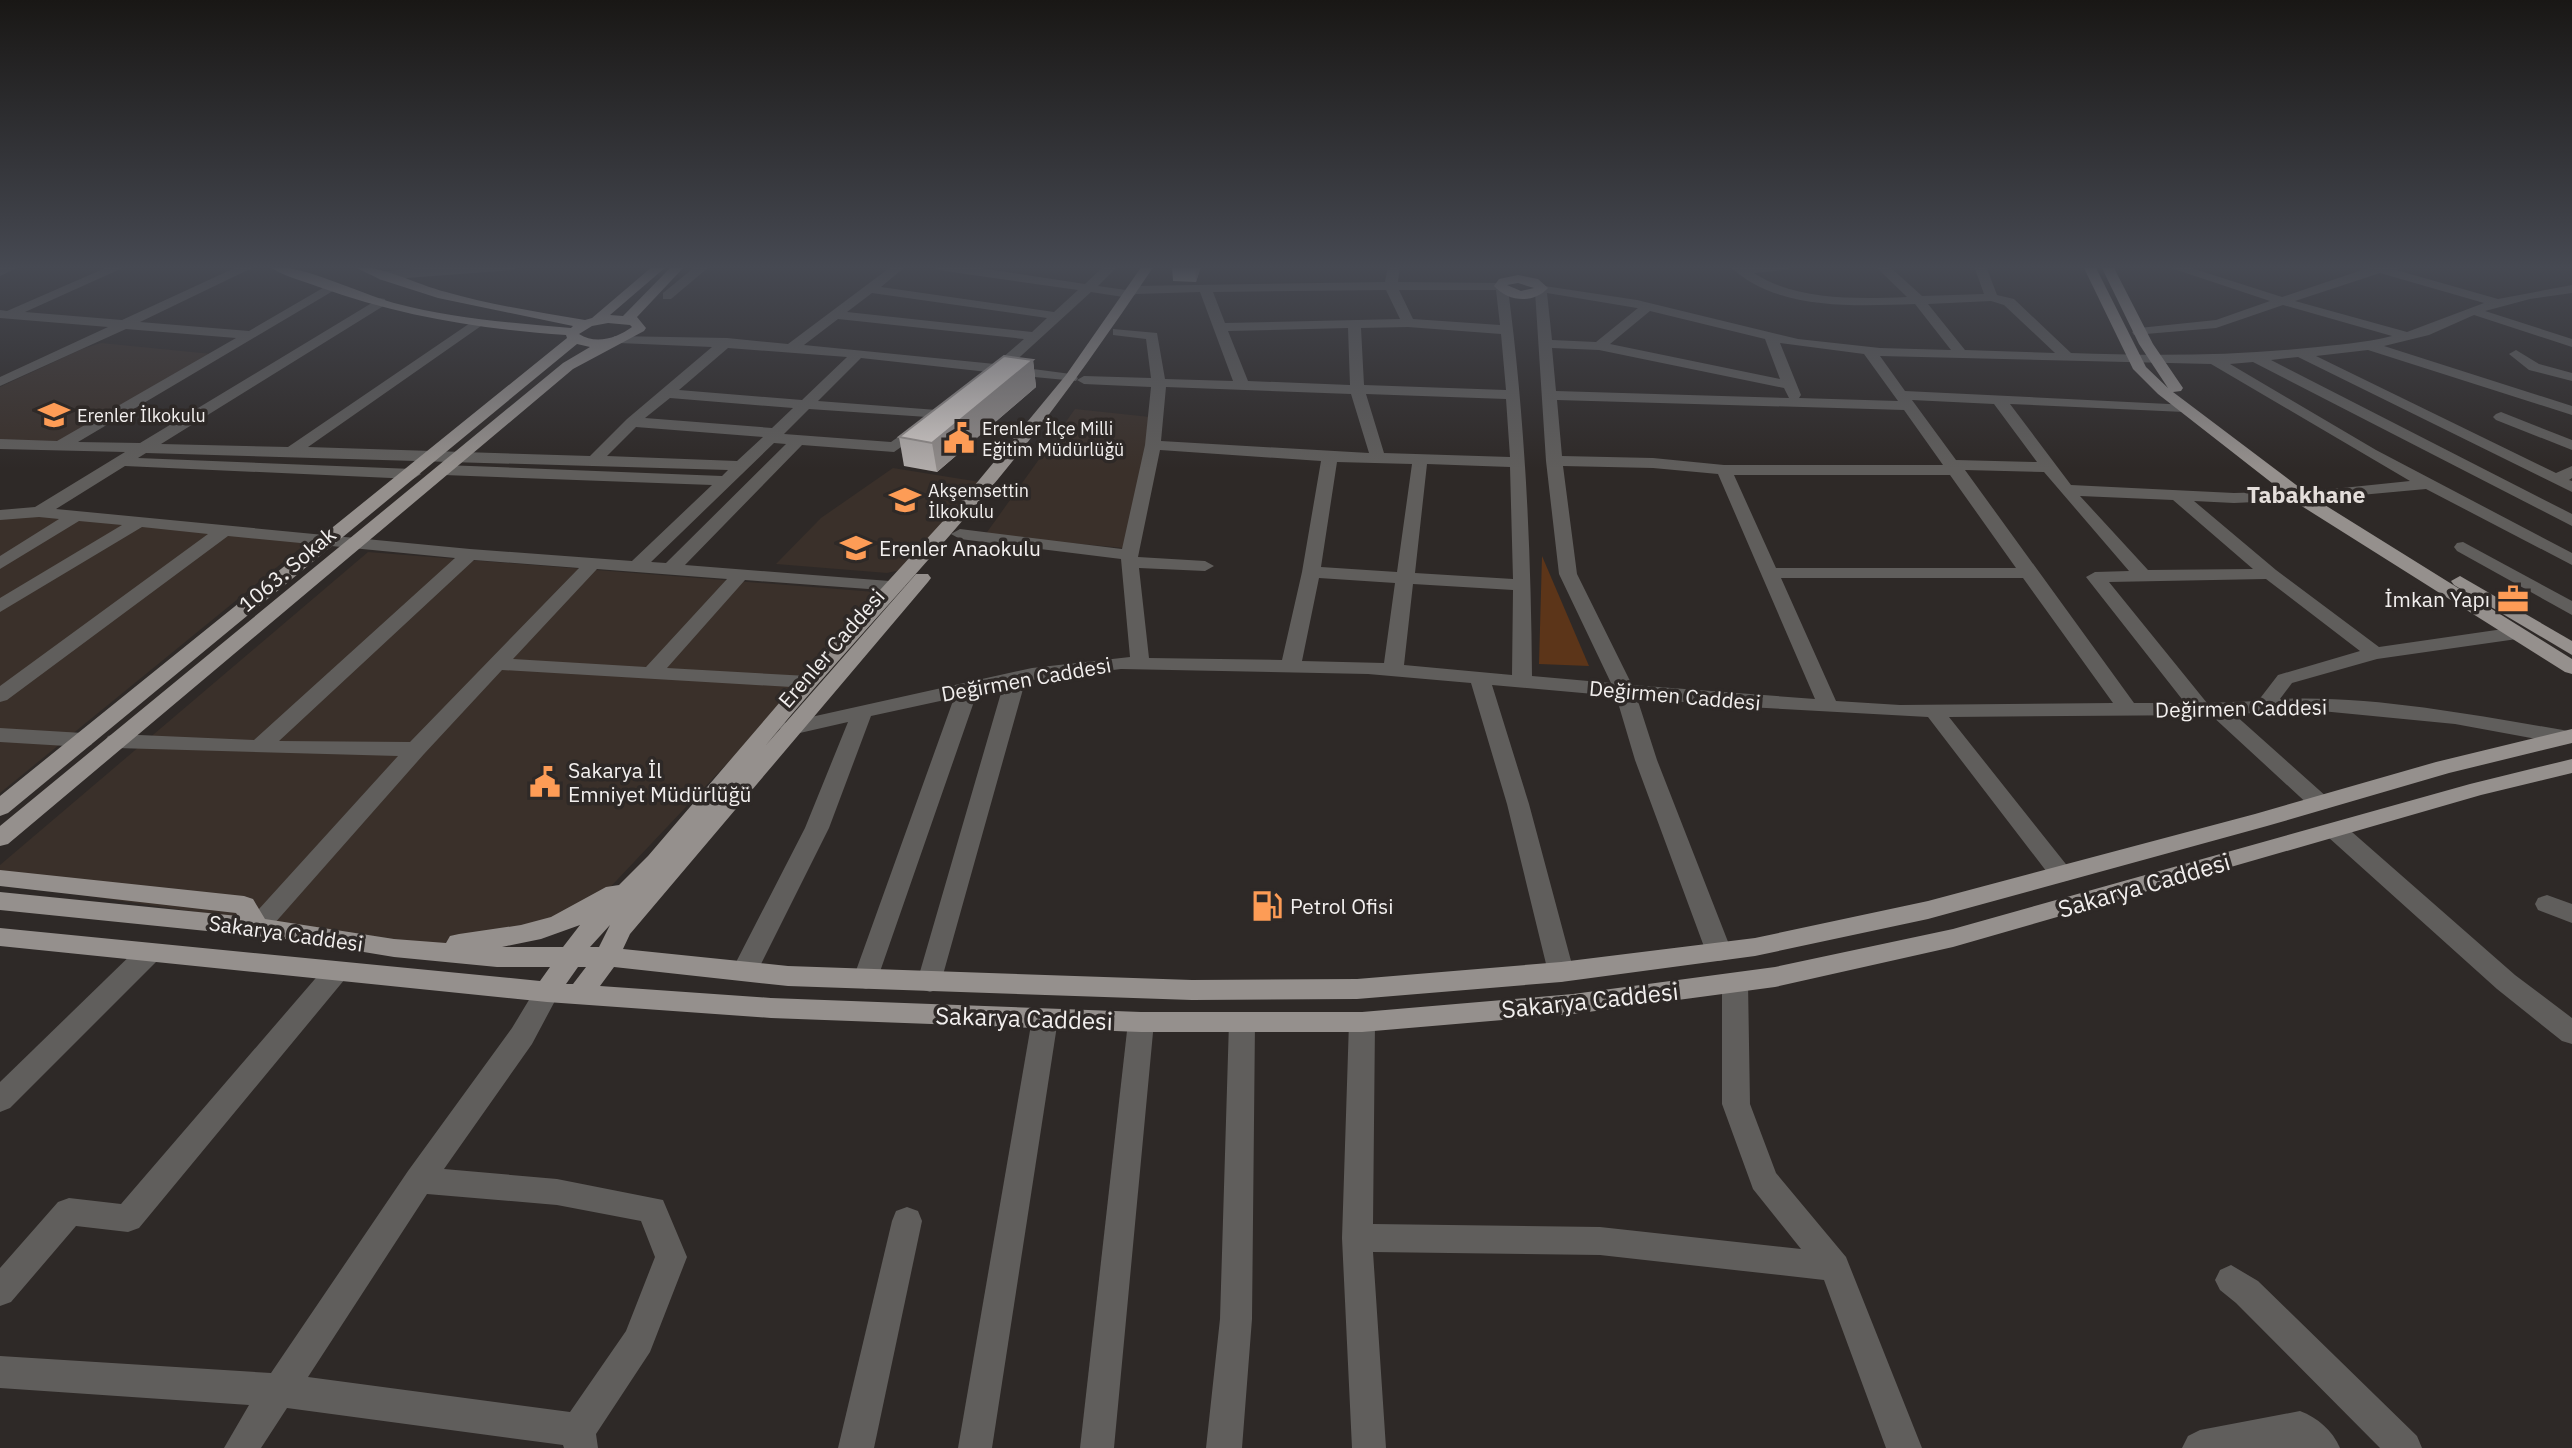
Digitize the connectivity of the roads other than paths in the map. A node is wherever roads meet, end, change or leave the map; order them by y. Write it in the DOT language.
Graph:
graph roads {
  1 [pos="101,334"];
  2 [pos="234,334"];
  3 [pos="329,334"];
  4 [pos="461,334"];
  5 [pos="562,334"];
  6 [pos="631,334"];
  7 [pos="720,334"];
  8 [pos="811,334"];
  9 [pos="1004,334"];
  10 [pos="1039,334"];
  11 [pos="1107,334"];
  12 [pos="1117,334"];
  13 [pos="1131,334"];
  14 [pos="1222,334"];
  15 [pos="1355,334"];
  16 [pos="1507,334"];
  17 [pos="1544,334"];
  18 [pos="1613,334"];
  19 [pos="1758,334"];
  20 [pos="1945,334"];
  21 [pos="2043,334"];
  22 [pos="2122,334"];
  23 [pos="2140,334"];
  24 [pos="2399,334"];
  25 [pos="2414,334"];
  26 [pos="2543,334"];
  27 [pos="251,335"];
  28 [pos="574,335"];
  29 [pos="2408,336"];
  30 [pos="1035,337"];
  31 [pos="1772,337"];
  32 [pos="614,340"];
  33 [pos="727,342"];
  34 [pos="2572,343"];
  35 [pos="797,344"];
  36 [pos="1545,344"];
  37 [pos="1599,345"];
  38 [pos="2369,346"];
  39 [pos="1869,351"];
  40 [pos="858,354"];
  41 [pos="1961,354"];
  42 [pos="2302,354"];
  43 [pos="2516,354"];
  44 [pos="2067,356"];
  45 [pos="2256,358"];
  46 [pos="2155,360"];
  47 [pos="2214,360"];
  48 [pos="2136,361"];
  49 [pos="1004,365"];
  50 [pos="1078,375"];
  51 [pos="2572,377"];
  52 [pos="0,382"];
  53 [pos="1159,383"];
  54 [pos="979,384"];
  55 [pos="1790,385"];
  56 [pos="1242,386"];
  57 [pos="1357,390"];
  58 [pos="666,393"];
  59 [pos="1514,395"];
  60 [pos="1549,395"];
  61 [pos="1906,401"];
  62 [pos="2000,401"];
  63 [pos="1797,404"];
  64 [pos="807,405"];
  65 [pos="2184,408"];
  66 [pos="2418,411"];
  67 [pos="2572,411"];
  68 [pos="2501,417"];
  69 [pos="2374,418"];
  70 [pos="632,422"];
  71 [pos="774,436"];
  72 [pos="798,440"];
  73 [pos="0,444"];
  74 [pos="1153,445"];
  75 [pos="2572,445"];
  76 [pos="60,446"];
  77 [pos="143,448"];
  78 [pos="293,451"];
  79 [pos="461,456"];
  80 [pos="1330,457"];
  81 [pos="1378,458"];
  82 [pos="1420,460"];
  83 [pos="594,461"];
  84 [pos="1554,461"];
  85 [pos="120,462"];
  86 [pos="1517,462"];
  87 [pos="440,463"];
  88 [pos="743,466"];
  89 [pos="2048,467"];
  90 [pos="1955,468"];
  91 [pos="1724,470"];
  92 [pos="2572,471"];
  93 [pos="413,474"];
  94 [pos="727,481"];
  95 [pos="2428,484"];
  96 [pos="2564,484"];
  97 [pos="2066,490"];
  98 [pos="2298,495"];
  99 [pos="2323,495"];
  100 [pos="2179,497"];
  101 [pos="38,512"];
  102 [pos="0,515"];
  103 [pos="75,516"];
  104 [pos="2572,521"];
  105 [pos="139,522"];
  106 [pos="224,530"];
  107 [pos="960,534"];
  108 [pos="332,539"];
  109 [pos="357,541"];
  110 [pos="2463,547"];
  111 [pos="470,554"];
  112 [pos="1129,559"];
  113 [pos="2572,560"];
  114 [pos="594,562"];
  115 [pos="0,564"];
  116 [pos="638,565"];
  117 [pos="1205,566"];
  118 [pos="672,568"];
  119 [pos="1311,572"];
  120 [pos="741,573"];
  121 [pos="1769,573"];
  122 [pos="2026,573"];
  123 [pos="2270,574"];
  124 [pos="2143,576"];
  125 [pos="1405,577"];
  126 [pos="1523,584"];
  127 [pos="896,586"];
  128 [pos="0,606"];
  129 [pos="2572,609"];
  130 [pos="2517,633"];
  131 [pos="2572,649"];
  132 [pos="2375,653"];
  133 [pos="1140,663"];
  134 [pos="497,664"];
  135 [pos="1291,666"];
  136 [pos="2572,668"];
  137 [pos="1393,670"];
  138 [pos="652,672"];
  139 [pos="1479,677"];
  140 [pos="1016,678"];
  141 [pos="1522,681"];
  142 [pos="808,682"];
  143 [pos="968,688"];
  144 [pos="1624,690"];
  145 [pos="0,696"];
  146 [pos="1828,706"];
  147 [pos="2264,707"];
  148 [pos="2128,709"];
  149 [pos="2208,709"];
  150 [pos="1933,710"];
  151 [pos="862,712"];
  152 [pos="791,728"];
  153 [pos="0,735"];
  154 [pos="2567,737"];
  155 [pos="83,740"];
  156 [pos="116,741"];
  157 [pos="259,747"];
  158 [pos="416,749"];
  159 [pos="2572,766"];
  160 [pos="2320,803"];
  161 [pos="0,808"];
  162 [pos="2336,831"];
  163 [pos="0,838"];
  164 [pos="656,862"];
  165 [pos="2061,874"];
  166 [pos="0,878"];
  167 [pos="0,901"];
  168 [pos="2547,904"];
  169 [pos="2572,914"];
  170 [pos="257,927"];
  171 [pos="620,929"];
  172 [pos="0,937"];
  173 [pos="394,948"];
  174 [pos="1720,952"];
  175 [pos="149,953"];
  176 [pos="573,955"];
  177 [pos="607,957"];
  178 [pos="646,961"];
  179 [pos="745,970"];
  180 [pos="336,972"];
  181 [pos="1561,972"];
  182 [pos="866,979"];
  183 [pos="930,982"];
  184 [pos="1735,983"];
  185 [pos="547,992"];
  186 [pos="580,995"];
  187 [pos="1045,1019"];
  188 [pos="1142,1021"];
  189 [pos="1362,1021"];
  190 [pos="1242,1023"];
  191 [pos="2572,1033"];
  192 [pos="0,1100"];
  193 [pos="419,1180"];
  194 [pos="907,1221"];
  195 [pos="1357,1238"];
  196 [pos="1835,1267"];
  197 [pos="2231,1280"];
  198 [pos="0,1291"];
  199 [pos="0,1372"];
  200 [pos="279,1390"];
  201 [pos="579,1439"];
  202 [pos="241,1448"];
  203 [pos="856,1448"];
  204 [pos="975,1448"];
  205 [pos="1097,1448"];
  206 [pos="1224,1448"];
  207 [pos="1369,1448"];
  208 [pos="1904,1448"];
  209 [pos="2200,1448"];
  210 [pos="2322,1448"];
  211 [pos="2405,1448"];
  1 -- 52 [label="street"];
  2 -- 27 [label="street"];
  3 -- 77 [label="street"];
  4 -- 78 [label="street"];
  5 -- 28 [label="main road"];
  6 -- 32 [label="main road, 1063. Sokak"];
  7 -- 35 [label="street"];
  8 -- 35 [label="street"];
  9 -- 30 [label="street"];
  10 -- 30 [label="street"];
  11 -- 50 [label="main road, Erenler Caddesi"];
  12 -- 50 [label="main road, Erenler Caddesi"];
  13 -- 53 [label="street"];
  14 -- 56 [label="street"];
  15 -- 57 [label="street"];
  16 -- 59 [label="street"];
  17 -- 36 [label="street"];
  18 -- 37 [label="street"];
  19 -- 31 [label="street"];
  20 -- 41 [label="street"];
  21 -- 44 [label="street"];
  22 -- 48 [label="main road"];
  23 -- 46 [label="main road"];
  24 -- 29 [label="street"];
  25 -- 29 [label="street"];
  26 -- 34 [label="street"];
  27 -- 76 [label="street"];
  28 -- 32 [label="main road"];
  28 -- 87 [label="main road, 1063. Sokak"];
  29 -- 38 [label="street"];
  30 -- 49 [label="street"];
  31 -- 39 [label="street"];
  31 -- 55 [label="street"];
  32 -- 33 [label="street"];
  32 -- 79 [label="main road, 1063. Sokak"];
  33 -- 35 [label="street"];
  33 -- 58 [label="street"];
  35 -- 40 [label="street"];
  35 -- 49 [label="street"];
  36 -- 37 [label="street"];
  36 -- 60 [label="street"];
  37 -- 55 [label="street"];
  38 -- 42 [label="street"];
  38 -- 67 [label="street"];
  39 -- 41 [label="street"];
  39 -- 61 [label="street"];
  40 -- 49 [label="street"];
  40 -- 64 [label="street"];
  41 -- 44 [label="street"];
  42 -- 45 [label="street"];
  42 -- 66 [label="street"];
  43 -- 51 [label="street"];
  44 -- 48 [label="street"];
  45 -- 47 [label="street"];
  45 -- 69 [label="street"];
  46 -- 47 [label="street"];
  46 -- 48 [label="street"];
  46 -- 99 [label="main road"];
  47 -- 95 [label="street"];
  48 -- 65 [label="main road"];
  49 -- 50 [label="street"];
  49 -- 54 [label="street"];
  50 -- 53 [label="street"];
  50 -- 107 [label="main road, Erenler Caddesi"];
  50 -- 127 [label="main road, Erenler Caddesi"];
  53 -- 56 [label="street"];
  53 -- 74 [label="street"];
  55 -- 63 [label="street"];
  56 -- 57 [label="street"];
  57 -- 59 [label="street"];
  57 -- 81 [label="street"];
  58 -- 64 [label="street"];
  58 -- 70 [label="street"];
  59 -- 86 [label="street"];
  60 -- 63 [label="street"];
  60 -- 84 [label="street"];
  61 -- 62 [label="street"];
  61 -- 63 [label="street"];
  61 -- 90 [label="street"];
  62 -- 65 [label="street"];
  62 -- 89 [label="street"];
  64 -- 71 [label="street"];
  64 -- 72 [label="street"];
  65 -- 98 [label="main road"];
  66 -- 69 [label="street"];
  66 -- 96 [label="street"];
  68 -- 75 [label="street"];
  69 -- 104 [label="street"];
  70 -- 71 [label="street"];
  70 -- 83 [label="street"];
  71 -- 72 [label="street"];
  71 -- 88 [label="street"];
  72 -- 118 [label="street"];
  73 -- 76 [label="street"];
  74 -- 80 [label="street"];
  74 -- 112 [label="street"];
  76 -- 77 [label="street"];
  77 -- 78 [label="street"];
  77 -- 85 [label="street"];
  78 -- 87 [label="street"];
  79 -- 83 [label="street"];
  79 -- 87 [label="main road, 1063. Sokak"];
  80 -- 81 [label="street"];
  80 -- 119 [label="street"];
  81 -- 82 [label="street"];
  82 -- 86 [label="street"];
  82 -- 125 [label="street"];
  83 -- 88 [label="street"];
  84 -- 91 [label="street"];
  84 -- 144 [label="street"];
  85 -- 93 [label="street"];
  85 -- 101 [label="street"];
  86 -- 126 [label="street"];
  87 -- 93 [label="main road, 1063. Sokak"];
  87 -- 94 [label="street"];
  87 -- 109 [label="main road, 1063. Sokak"];
  88 -- 94 [label="street"];
  89 -- 90 [label="street"];
  89 -- 97 [label="street"];
  90 -- 91 [label="street"];
  90 -- 122 [label="street"];
  91 -- 121 [label="street"];
  92 -- 96 [label="street"];
  93 -- 108 [label="main road, 1063. Sokak"];
  94 -- 116 [label="street"];
  95 -- 99 [label="street"];
  95 -- 113 [label="street"];
  97 -- 100 [label="street"];
  97 -- 124 [label="street"];
  98 -- 100 [label="street"];
  98 -- 130 [label="main road"];
  99 -- 131 [label="main road"];
  100 -- 123 [label="street"];
  101 -- 102 [label="street"];
  101 -- 103 [label="street"];
  103 -- 105 [label="street"];
  103 -- 115 [label="street"];
  105 -- 106 [label="street"];
  105 -- 128 [label="street"];
  106 -- 108 [label="street"];
  106 -- 145 [label="street"];
  107 -- 112 [label="street"];
  107 -- 152 [label="main road, Erenler Caddesi"];
  108 -- 109 [label="street"];
  108 -- 155 [label="main road, 1063. Sokak"];
  109 -- 111 [label="street"];
  109 -- 156 [label="main road, 1063. Sokak"];
  110 -- 129 [label="street"];
  111 -- 114 [label="street"];
  111 -- 157 [label="street"];
  112 -- 117 [label="street"];
  112 -- 133 [label="street"];
  114 -- 116 [label="street"];
  114 -- 134 [label="street"];
  116 -- 118 [label="street"];
  118 -- 120 [label="street"];
  119 -- 125 [label="street"];
  119 -- 135 [label="street"];
  120 -- 127 [label="street"];
  120 -- 138 [label="street"];
  121 -- 122 [label="street"];
  121 -- 146 [label="street"];
  122 -- 148 [label="street"];
  123 -- 124 [label="street"];
  123 -- 132 [label="street"];
  124 -- 149 [label="street"];
  125 -- 126 [label="street"];
  125 -- 137 [label="street"];
  126 -- 141 [label="street"];
  127 -- 142 [label="main road, Erenler Caddesi"];
  130 -- 132 [label="street"];
  130 -- 136 [label="main road"];
  132 -- 147 [label="street"];
  133 -- 135 [label="street, Değirmen Caddesi"];
  133 -- 140 [label="street, Değirmen Caddesi"];
  134 -- 138 [label="street"];
  134 -- 158 [label="street"];
  135 -- 137 [label="street, Değirmen Caddesi"];
  137 -- 139 [label="street, Değirmen Caddesi"];
  138 -- 142 [label="street"];
  139 -- 141 [label="street, Değirmen Caddesi"];
  139 -- 181 [label="street"];
  140 -- 143 [label="street, Değirmen Caddesi"];
  140 -- 183 [label="street"];
  141 -- 144 [label="street, Değirmen Caddesi"];
  142 -- 164 [label="main road, Erenler Caddesi"];
  143 -- 151 [label="street, Değirmen Caddesi"];
  143 -- 182 [label="street"];
  144 -- 146 [label="street, Değirmen Caddesi"];
  144 -- 174 [label="street"];
  146 -- 150 [label="street, Değirmen Caddesi"];
  147 -- 149 [label="street, Değirmen Caddesi"];
  147 -- 154 [label="street, Değirmen Caddesi"];
  148 -- 149 [label="street, Değirmen Caddesi"];
  148 -- 150 [label="street, Değirmen Caddesi"];
  149 -- 160 [label="street"];
  150 -- 165 [label="street"];
  151 -- 152 [label="street, Değirmen Caddesi"];
  151 -- 179 [label="street"];
  152 -- 171 [label="main road, Erenler Caddesi"];
  153 -- 155 [label="street"];
  154 -- 160 [label="main road, Sakarya Caddesi"];
  155 -- 161 [label="main road, 1063. Sokak"];
  156 -- 157 [label="street"];
  156 -- 163 [label="main road, 1063. Sokak"];
  157 -- 158 [label="street"];
  158 -- 170 [label="street"];
  159 -- 162 [label="main road, Sakarya Caddesi"];
  160 -- 165 [label="main road, Sakarya Caddesi"];
  162 -- 184 [label="main road, Sakarya Caddesi"];
  162 -- 191 [label="street"];
  164 -- 173 [label="main road"];
  164 -- 176 [label="main road"];
  165 -- 174 [label="main road, Sakarya Caddesi"];
  166 -- 170 [label="main road"];
  167 -- 170 [label="main road, Sakarya Caddesi"];
  168 -- 169 [label="street"];
  170 -- 173 [label="main road, Sakarya Caddesi"];
  171 -- 177 [label="main road, Erenler Caddesi"];
  171 -- 178 [label="main road"];
  172 -- 175 [label="main road, Sakarya Caddesi"];
  173 -- 176 [label="main road, Sakarya Caddesi"];
  174 -- 181 [label="main road, Sakarya Caddesi"];
  175 -- 180 [label="main road, Sakarya Caddesi"];
  175 -- 192 [label="street"];
  176 -- 177 [label="main road, Sakarya Caddesi"];
  176 -- 185 [label="main road"];
  177 -- 178 [label="main road, Sakarya Caddesi"];
  177 -- 186 [label="main road, Erenler Caddesi"];
  178 -- 179 [label="main road, Sakarya Caddesi"];
  179 -- 182 [label="main road, Sakarya Caddesi"];
  180 -- 185 [label="main road, Sakarya Caddesi"];
  180 -- 198 [label="street"];
  181 -- 183 [label="main road, Sakarya Caddesi"];
  182 -- 183 [label="main road, Sakarya Caddesi"];
  184 -- 189 [label="main road, Sakarya Caddesi"];
  184 -- 196 [label="street"];
  185 -- 186 [label="main road, Sakarya Caddesi"];
  185 -- 193 [label="street"];
  186 -- 187 [label="main road, Sakarya Caddesi"];
  187 -- 188 [label="main road, Sakarya Caddesi"];
  187 -- 204 [label="street"];
  188 -- 190 [label="main road, Sakarya Caddesi"];
  188 -- 205 [label="street"];
  189 -- 190 [label="main road, Sakarya Caddesi"];
  189 -- 195 [label="street"];
  190 -- 206 [label="street"];
  193 -- 200 [label="street"];
  193 -- 201 [label="street"];
  194 -- 203 [label="street"];
  195 -- 196 [label="street"];
  195 -- 207 [label="street"];
  196 -- 208 [label="street"];
  197 -- 211 [label="street"];
  199 -- 200 [label="street"];
  200 -- 201 [label="street"];
  200 -- 202 [label="street"];
  209 -- 210 [label="street"];
}
